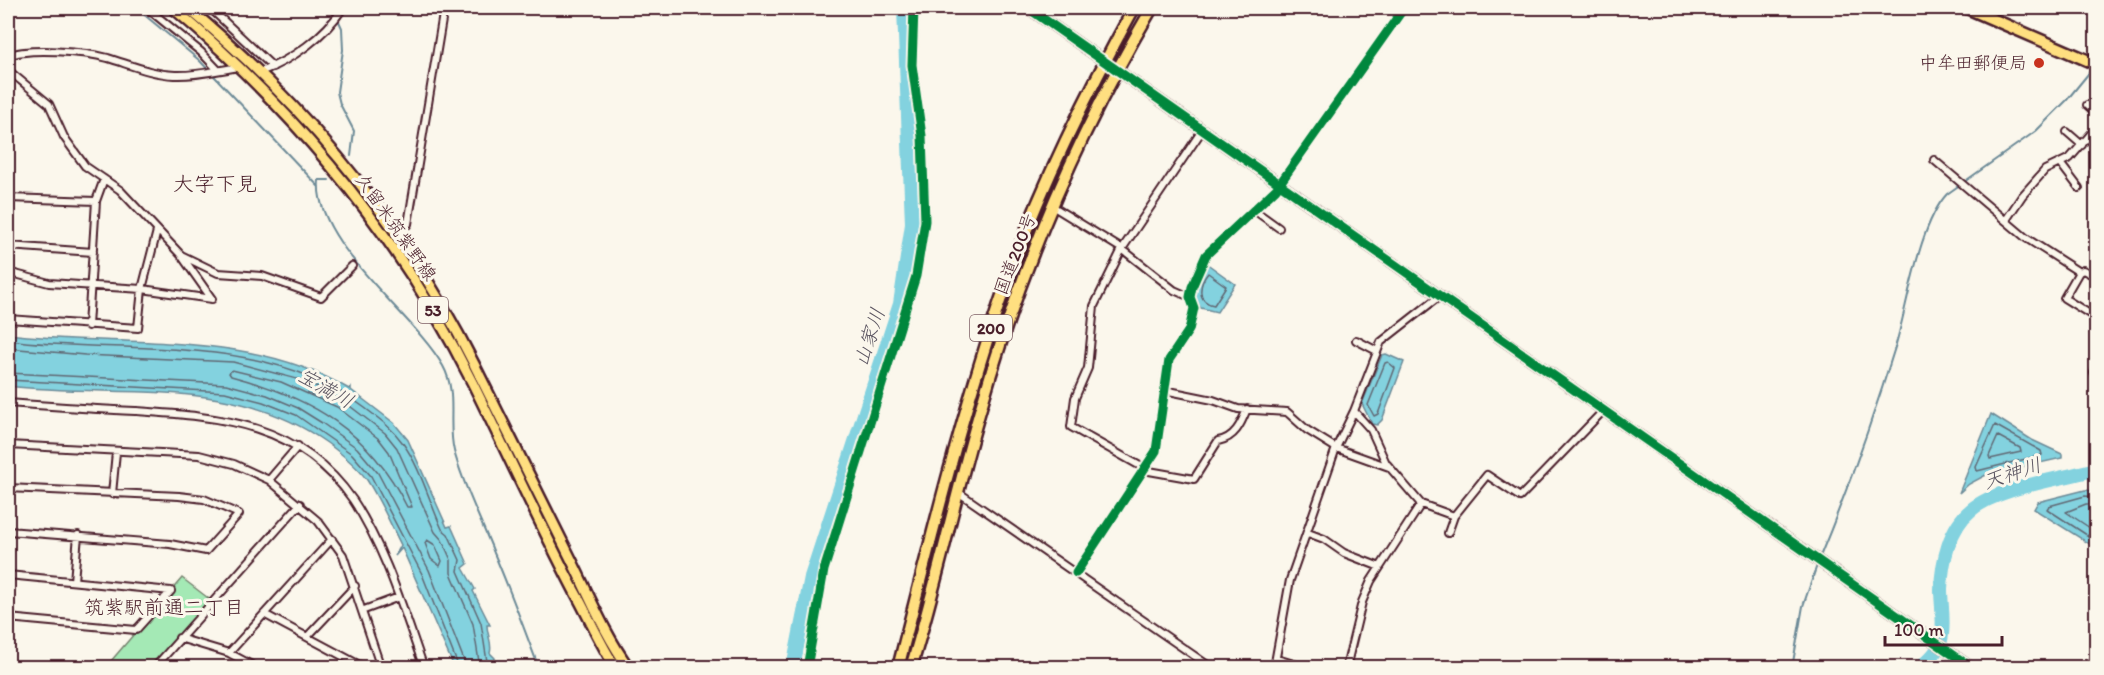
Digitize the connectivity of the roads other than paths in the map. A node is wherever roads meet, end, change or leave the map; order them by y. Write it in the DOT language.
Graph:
graph roads {
  1 [pos="147,8"];
  2 [pos="173,8"];
  3 [pos="189,8"];
  4 [pos="210,8"];
  5 [pos="343,8"];
  6 [pos="444,8"];
  7 [pos="914,8"];
  8 [pos="1028,8"];
  9 [pos="1134,8"];
  10 [pos="1152,8"];
  11 [pos="1404,8"];
  12 [pos="1967,8"];
  13 [pos="8,56"];
  14 [pos="1105,61"];
  15 [pos="2092,62"];
  16 [pos="240,67"];
  17 [pos="273,67"];
  18 [pos="8,69"];
  19 [pos="1116,69"];
  20 [pos="218,70"];
  21 [pos="260,72"];
  22 [pos="2087,105"];
  23 [pos="2097,113"];
  24 [pos="2097,128"];
  25 [pos="1203,129"];
  26 [pos="2067,132"];
  27 [pos="2082,146"];
  28 [pos="1934,160"];
  29 [pos="2060,163"];
  30 [pos="104,179"];
  31 [pos="1280,183"];
  32 [pos="2079,188"];
  33 [pos="8,198"];
  34 [pos="96,201"];
  35 [pos="1052,206"];
  36 [pos="1254,210"];
  37 [pos="2006,220"];
  38 [pos="1279,228"];
  39 [pos="157,231"];
  40 [pos="399,234"];
  41 [pos="8,246"];
  42 [pos="1122,249"];
  43 [pos="93,252"];
  44 [pos="180,255"];
  45 [pos="352,266"];
  46 [pos="2097,270"];
  47 [pos="8,272"];
  48 [pos="2079,272"];
  49 [pos="93,285"];
  50 [pos="142,289"];
  51 [pos="1441,295"];
  52 [pos="1190,297"];
  53 [pos="2097,318"];
  54 [pos="8,319"];
  55 [pos="88,326"];
  56 [pos="1356,340"];
  57 [pos="1377,351"];
  58 [pos="2097,368"];
  59 [pos="2097,378"];
  60 [pos="1164,390"];
  61 [pos="8,403"];
  62 [pos="1247,409"];
  63 [pos="1604,410"];
  64 [pos="1354,411"];
  65 [pos="8,445"];
  66 [pos="298,446"];
  67 [pos="1336,448"];
  68 [pos="116,452"];
  69 [pos="1389,467"];
  70 [pos="1145,469"];
  71 [pos="269,480"];
  72 [pos="8,488"];
  73 [pos="958,492"];
  74 [pos="112,494"];
  75 [pos="300,504"];
  76 [pos="1421,504"];
  77 [pos="1454,516"];
  78 [pos="8,531"];
  79 [pos="1308,533"];
  80 [pos="1448,533"];
  81 [pos="78,535"];
  82 [pos="332,539"];
  83 [pos="1380,567"];
  84 [pos="1076,573"];
  85 [pos="8,575"];
  86 [pos="74,581"];
  87 [pos="355,586"];
  88 [pos="399,597"];
  89 [pos="364,610"];
  90 [pos="264,614"];
  91 [pos="8,618"];
  92 [pos="307,636"];
  93 [pos="179,638"];
  94 [pos="229,653"];
  95 [pos="1278,659"];
  96 [pos="2097,660"];
  97 [pos="154,668"];
  98 [pos="257,668"];
  99 [pos="365,668"];
  100 [pos="381,668"];
  101 [pos="424,668"];
  102 [pos="616,668"];
  103 [pos="629,668"];
  104 [pos="807,668"];
  105 [pos="898,668"];
  106 [pos="911,668"];
  107 [pos="1212,668"];
  108 [pos="1274,668"];
  109 [pos="1306,668"];
  110 [pos="1346,668"];
  111 [pos="1972,668"];
  112 [pos="2091,668"];
  1 -- 20 [label="street"];
  2 -- 16 [label="main road, 久留米筑紫野線 / 53"];
  3 -- 21 [label="main road, 久留米筑紫野線 / 53"];
  4 -- 17 [label="street"];
  5 -- 17 [label="street"];
  6 -- 40 [label="street"];
  7 -- 104 [label="street"];
  8 -- 14 [label="street"];
  9 -- 14 [label="highway, 国道200号 / 200"];
  10 -- 19 [label="highway, 国道200号 / 200"];
  11 -- 31 [label="street"];
  12 -- 15 [label="highway"];
  13 -- 20 [label="street"];
  14 -- 19 [label="street"];
  14 -- 105 [label="highway, 国道200号 / 200"];
  16 -- 20 [label="street"];
  16 -- 102 [label="main road, 久留米筑紫野線 / 53"];
  17 -- 21 [label="street"];
  18 -- 30 [label="street"];
  19 -- 25 [label="street"];
  19 -- 35 [label="highway, 国道200号 / 200"];
  21 -- 40 [label="main road, 久留米筑紫野線 / 53"];
  22 -- 23 [label="street"];
  24 -- 27 [label="street"];
  25 -- 31 [label="street"];
  25 -- 42 [label="street"];
  26 -- 27 [label="street"];
  27 -- 29 [label="street"];
  28 -- 37 [label="street"];
  29 -- 32 [label="street"];
  29 -- 37 [label="street"];
  30 -- 34 [label="street"];
  30 -- 39 [label="street"];
  31 -- 36 [label="street"];
  31 -- 51 [label="street"];
  33 -- 34 [label="street"];
  34 -- 43 [label="street"];
  35 -- 42 [label="street"];
  35 -- 73 [label="highway, 国道200号 / 200"];
  36 -- 38 [label="street"];
  36 -- 52 [label="street"];
  37 -- 48 [label="street"];
  39 -- 44 [label="street"];
  39 -- 50 [label="street"];
  40 -- 103 [label="main road, 久留米筑紫野線 / 53"];
  41 -- 43 [label="street"];
  42 -- 52 [label="street"];
  42 -- 70 [label="street"];
  43 -- 49 [label="street"];
  44 -- 45 [label="street"];
  44 -- 50 [label="street"];
  46 -- 48 [label="street"];
  47 -- 49 [label="street"];
  48 -- 53 [label="street"];
  49 -- 50 [label="street"];
  49 -- 55 [label="street"];
  50 -- 55 [label="street"];
  51 -- 57 [label="street"];
  51 -- 63 [label="street"];
  52 -- 60 [label="street"];
  54 -- 55 [label="street"];
  56 -- 57 [label="street"];
  57 -- 64 [label="street"];
  58 -- 59 [label="street"];
  60 -- 62 [label="street"];
  60 -- 70 [label="street"];
  61 -- 66 [label="street"];
  62 -- 67 [label="street"];
  62 -- 70 [label="street"];
  63 -- 77 [label="street"];
  63 -- 111 [label="street"];
  64 -- 67 [label="street"];
  64 -- 69 [label="street"];
  65 -- 68 [label="street"];
  66 -- 71 [label="street"];
  66 -- 88 [label="street"];
  67 -- 69 [label="street"];
  67 -- 79 [label="street"];
  68 -- 71 [label="street"];
  68 -- 74 [label="street"];
  69 -- 76 [label="street"];
  70 -- 84 [label="street"];
  71 -- 75 [label="street"];
  72 -- 74 [label="street"];
  73 -- 84 [label="street"];
  73 -- 106 [label="highway, 国道200号 / 200"];
  74 -- 81 [label="street"];
  75 -- 82 [label="street"];
  75 -- 93 [label="street"];
  76 -- 77 [label="street"];
  76 -- 83 [label="street"];
  77 -- 80 [label="street"];
  78 -- 81 [label="street"];
  79 -- 83 [label="street"];
  79 -- 95 [label="street"];
  81 -- 86 [label="street"];
  82 -- 87 [label="street"];
  82 -- 90 [label="street"];
  83 -- 110 [label="street"];
  84 -- 107 [label="street"];
  85 -- 86 [label="street"];
  86 -- 91 [label="street"];
  87 -- 89 [label="street"];
  87 -- 92 [label="street"];
  88 -- 89 [label="street"];
  88 -- 101 [label="street"];
  89 -- 100 [label="street"];
  90 -- 92 [label="street"];
  90 -- 94 [label="street"];
  92 -- 99 [label="street"];
  93 -- 94 [label="street"];
  93 -- 97 [label="street"];
  94 -- 98 [label="street"];
  95 -- 108 [label="street"];
  95 -- 109 [label="street"];
  96 -- 112 [label="street"];
}
